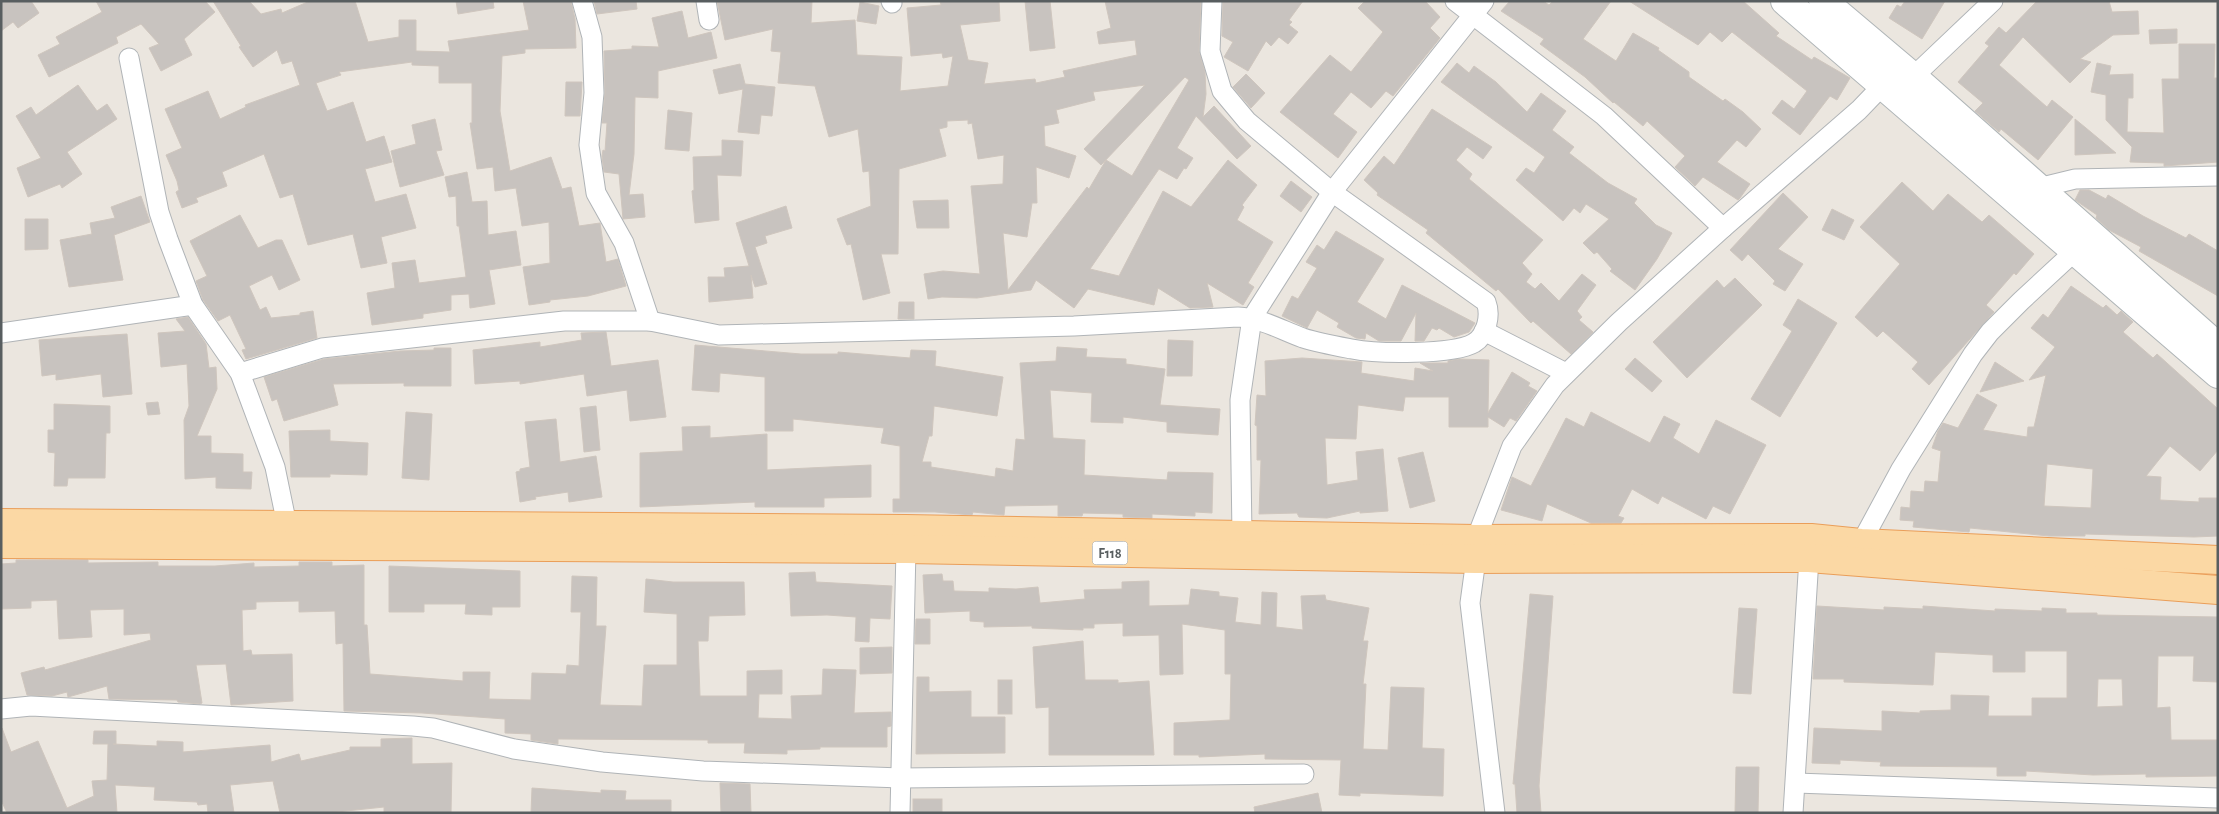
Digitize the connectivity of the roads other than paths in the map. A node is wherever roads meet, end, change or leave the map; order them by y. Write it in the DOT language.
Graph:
graph roads {
  1 [pos="582,1"];
  2 [pos="706,1"];
  3 [pos="1212,1"];
  4 [pos="1455,1"];
  5 [pos="1785,1"];
  6 [pos="1823,1"];
  7 [pos="1993,1"];
  8 [pos="1479,9"];
  9 [pos="709,20"];
  10 [pos="129,58"];
  11 [pos="1913,78"];
  12 [pos="1883,86"];
  13 [pos="2218,176"];
  14 [pos="2038,188"];
  15 [pos="1332,192"];
  16 [pos="1723,228"];
  17 [pos="2075,251"];
  18 [pos="193,305"];
  19 [pos="1252,318"];
  20 [pos="650,322"];
  21 [pos="1484,331"];
  22 [pos="1,334"];
  23 [pos="2218,347"];
  24 [pos="240,373"];
  25 [pos="1566,374"];
  26 [pos="2218,374"];
  27 [pos="1,523"];
  28 [pos="287,525"];
  29 [pos="1242,535"];
  30 [pos="1861,543"];
  31 [pos="1,544"];
  32 [pos="906,549"];
  33 [pos="1476,549"];
  34 [pos="1809,558"];
  35 [pos="2218,560"];
  36 [pos="2218,590"];
  37 [pos="1,709"];
  38 [pos="1304,774"];
  39 [pos="900,778"];
  40 [pos="1796,783"];
  41 [pos="2218,798"];
  42 [pos="900,813"];
  43 [pos="1495,813"];
  44 [pos="1794,813"];
  1 -- 20 [label="street"];
  2 -- 9 [label="street"];
  3 -- 15 [label="street"];
  4 -- 8 [label="street"];
  5 -- 12 [label="main road"];
  6 -- 11 [label="main road"];
  7 -- 11 [label="street"];
  8 -- 15 [label="street"];
  8 -- 16 [label="street"];
  10 -- 18 [label="street"];
  11 -- 14 [label="main road"];
  12 -- 16 [label="street"];
  12 -- 17 [label="main road"];
  13 -- 14 [label="street"];
  14 -- 23 [label="main road"];
  15 -- 19 [label="street"];
  15 -- 21 [label="street"];
  16 -- 25 [label="street"];
  17 -- 26 [label="main road"];
  17 -- 30 [label="street"];
  18 -- 22 [label="street"];
  18 -- 24 [label="street"];
  19 -- 20 [label="street"];
  19 -- 21 [label="street"];
  19 -- 29 [label="street"];
  20 -- 24 [label="street"];
  21 -- 25 [label="street"];
  24 -- 28 [label="street"];
  25 -- 33 [label="street"];
  27 -- 28 [label="main road, F118"];
  28 -- 29 [label="main road, F118"];
  29 -- 33 [label="main road, F118"];
  30 -- 33 [label="main road, F118"];
  30 -- 35 [label="main road, F118"];
  31 -- 32 [label="main road, F118"];
  32 -- 33 [label="main road, F118"];
  32 -- 39 [label="street"];
  33 -- 34 [label="main road, F118"];
  33 -- 43 [label="street"];
  34 -- 36 [label="main road, F118"];
  34 -- 40 [label="street"];
  37 -- 39 [label="street"];
  38 -- 39 [label="street"];
  39 -- 42 [label="street"];
  40 -- 41 [label="street"];
  40 -- 44 [label="street"];
}
